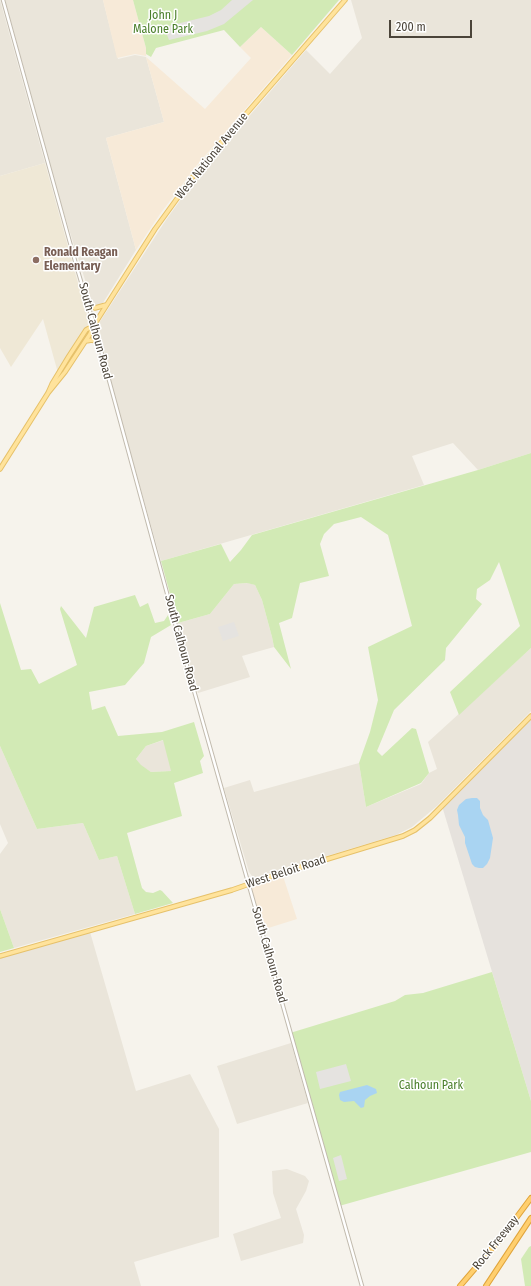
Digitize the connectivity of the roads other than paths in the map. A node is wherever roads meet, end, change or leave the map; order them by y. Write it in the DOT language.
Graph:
graph roads {
  1 [pos="3,0"];
  2 [pos="345,0"];
  3 [pos="88,303"];
  4 [pos="106,305"];
  5 [pos="94,325"];
  6 [pos="98,342"];
  7 [pos="83,343"];
  8 [pos="48,393"];
  9 [pos="0,469"];
  10 [pos="531,716"];
  11 [pos="249,884"];
  12 [pos="0,956"];
  13 [pos="531,1198"];
  14 [pos="531,1218"];
  15 [pos="362,1286"];
  16 [pos="460,1286"];
  17 [pos="486,1286"];
  1 -- 3 [label="street, South Calhoun Road"];
  2 -- 4 [label="main road, West National Avenue"];
  3 -- 4 [label="main road"];
  3 -- 5 [label="street, South Calhoun Road"];
  4 -- 5 [label="main road, West National Avenue"];
  5 -- 6 [label="street, South Calhoun Road"];
  5 -- 7 [label="main road, West National Avenue"];
  5 -- 8 [label="main road, West National Avenue"];
  6 -- 7 [label="main road"];
  6 -- 11 [label="street, South Calhoun Road"];
  7 -- 8 [label="main road, West National Avenue"];
  8 -- 9 [label="main road, West National Avenue"];
  10 -- 11 [label="main road, West Beloit Road"];
  11 -- 12 [label="main road, West Beloit Road"];
  11 -- 15 [label="street, South Calhoun Road"];
  13 -- 16 [label="highway, Rock Freeway"];
  14 -- 17 [label="highway, Rock Freeway"];
}
